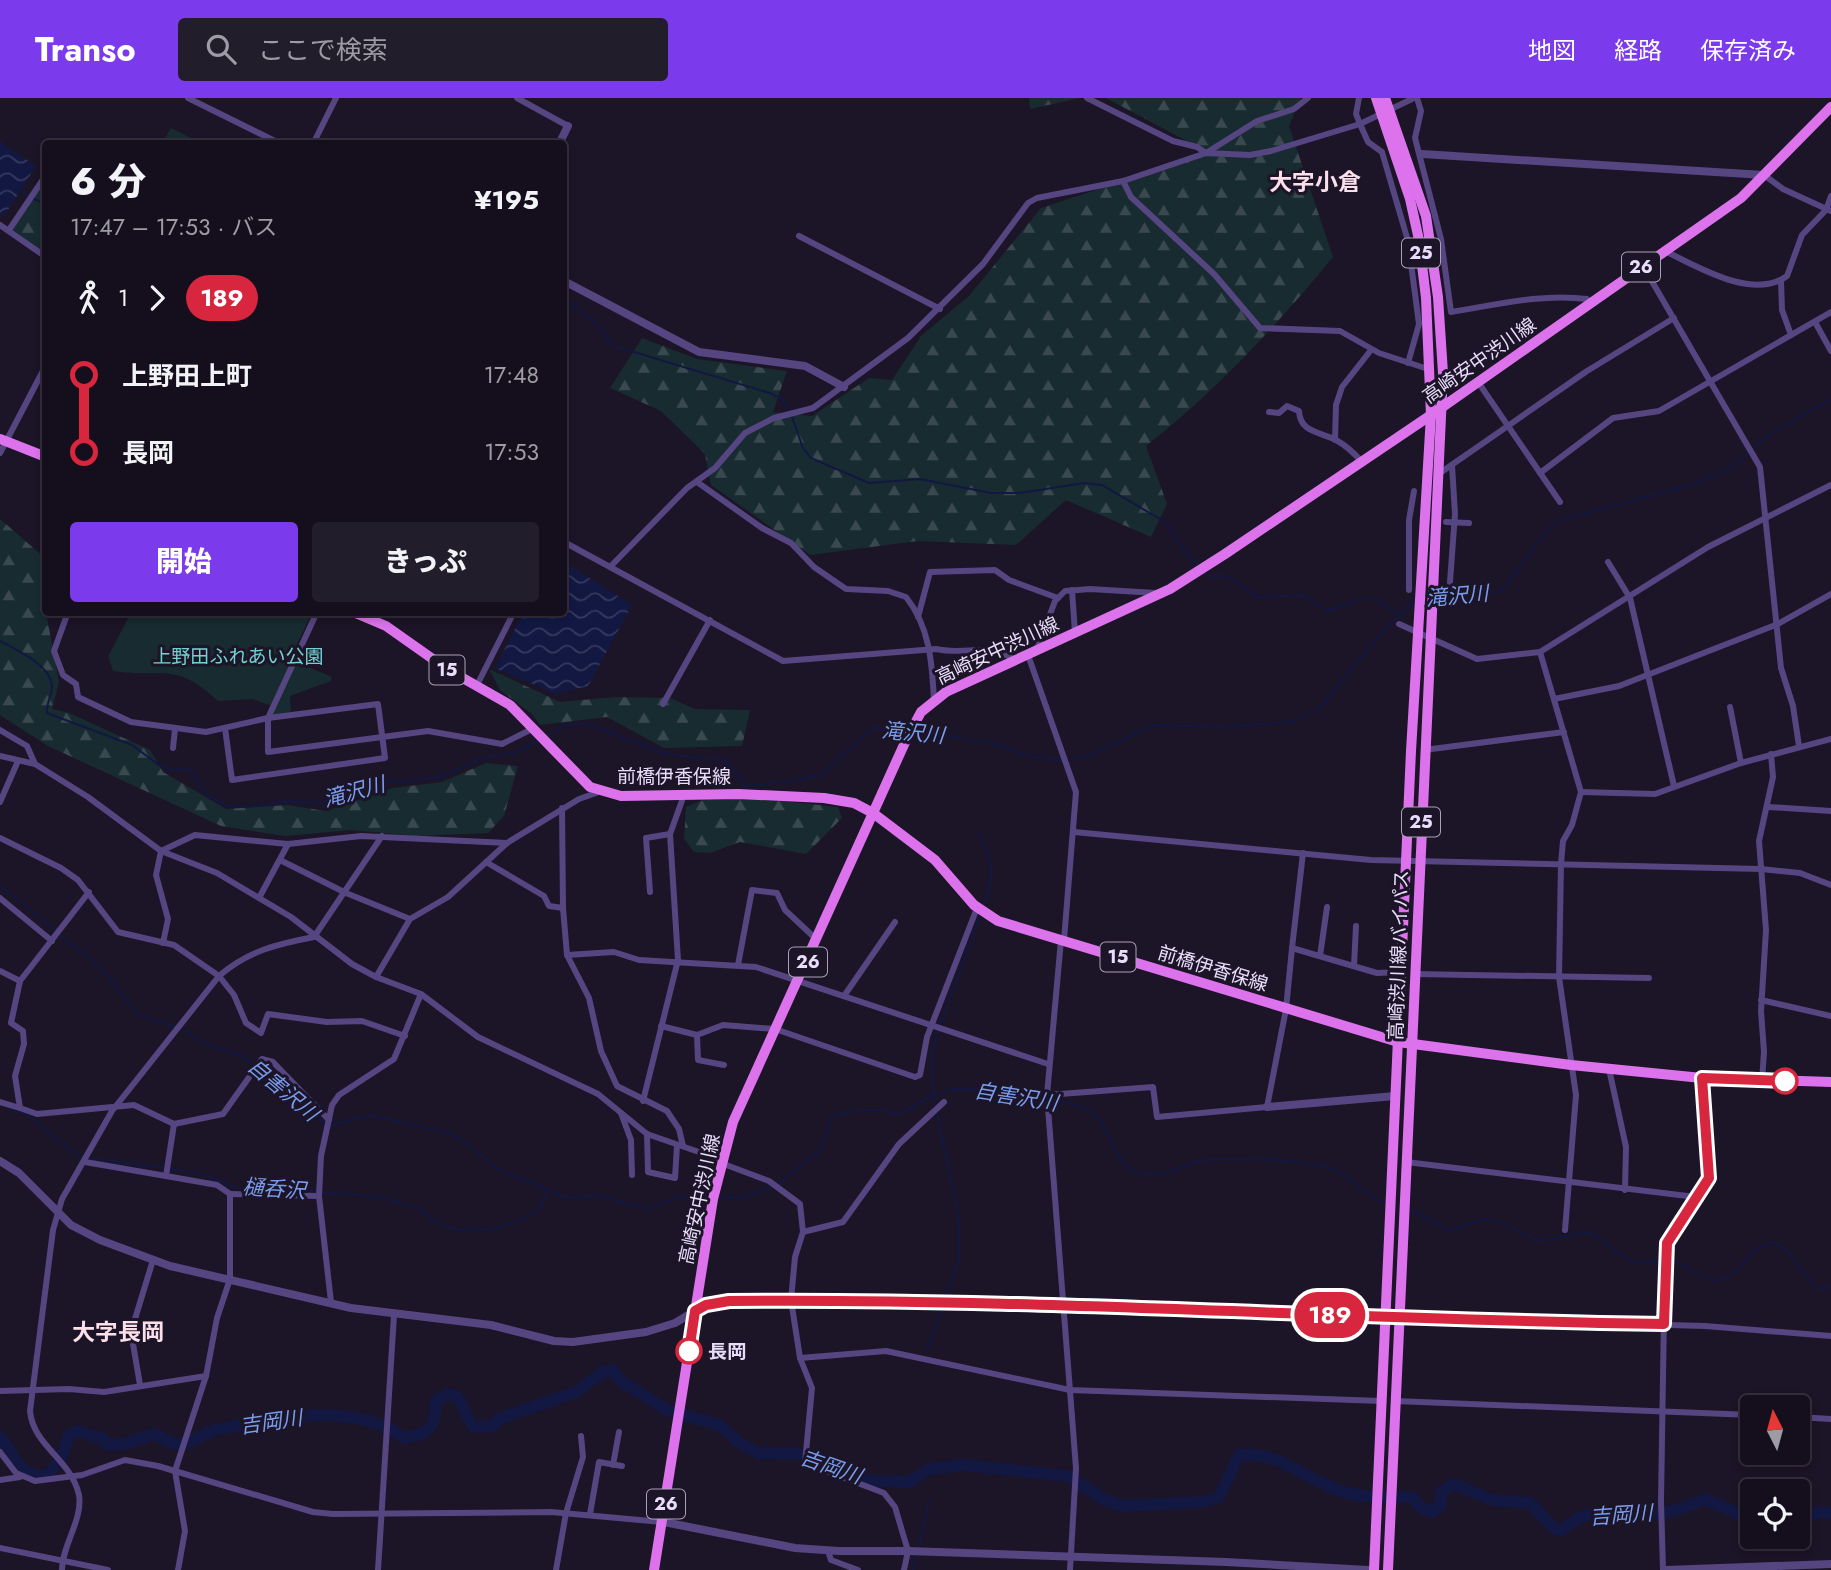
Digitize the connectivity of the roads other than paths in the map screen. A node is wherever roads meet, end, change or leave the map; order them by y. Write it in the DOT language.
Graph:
graph roads {
  1 [pos="188,98"];
  2 [pos="336,98"];
  3 [pos="517,98"];
  4 [pos="1087,98"];
  5 [pos="1307,98"];
  6 [pos="1359,98"];
  7 [pos="1376,98"];
  8 [pos="1385,98"];
  9 [pos="1416,98"];
  10 [pos="1831,107"];
  11 [pos="1386,112"];
  12 [pos="1826,120"];
  13 [pos="1360,124"];
  14 [pos="568,126"];
  15 [pos="273,140"];
  16 [pos="315,140"];
  17 [pos="561,140"];
  18 [pos="1206,153"];
  19 [pos="1422,154"];
  20 [pos="1764,175"];
  21 [pos="42,181"];
  22 [pos="1124,181"];
  23 [pos="1831,196"];
  24 [pos="1829,210"];
  25 [pos="0,225"];
  26 [pos="9,230"];
  27 [pos="799,236"];
  28 [pos="1665,251"];
  29 [pos="42,254"];
  30 [pos="1643,266"];
  31 [pos="1781,281"];
  32 [pos="567,283"];
  33 [pos="1590,303"];
  34 [pos="940,309"];
  35 [pos="1831,312"];
  36 [pos="1674,318"];
  37 [pos="1815,322"];
  38 [pos="1791,335"];
  39 [pos="1371,350"];
  40 [pos="1831,351"];
  41 [pos="1408,363"];
  42 [pos="1431,370"];
  43 [pos="42,372"];
  44 [pos="1710,380"];
  45 [pos="1478,382"];
  46 [pos="844,387"];
  47 [pos="1442,408"];
  48 [pos="1269,412"];
  49 [pos="1432,415"];
  50 [pos="1508,427"];
  51 [pos="3,439"];
  52 [pos="1335,440"];
  53 [pos="0,453"];
  54 [pos="42,455"];
  55 [pos="1362,462"];
  56 [pos="1452,465"];
  57 [pos="1540,472"];
  58 [pos="1440,473"];
  59 [pos="696,482"];
  60 [pos="1831,485"];
  61 [pos="1415,491"];
  62 [pos="1560,502"];
  63 [pos="1764,517"];
  64 [pos="1446,522"];
  65 [pos="1455,522"];
  66 [pos="1469,523"];
  67 [pos="567,544"];
  68 [pos="1608,562"];
  69 [pos="611,566"];
  70 [pos="1450,582"];
  71 [pos="1072,590"];
  72 [pos="1409,590"];
  73 [pos="1159,594"];
  74 [pos="1831,594"];
  75 [pos="1058,598"];
  76 [pos="1630,598"];
  77 [pos="67,616"];
  78 [pos="315,616"];
  79 [pos="363,616"];
  80 [pos="512,616"];
  81 [pos="918,617"];
  82 [pos="710,620"];
  83 [pos="1399,624"];
  84 [pos="1776,624"];
  85 [pos="1418,632"];
  86 [pos="1075,633"];
  87 [pos="1431,639"];
  88 [pos="931,649"];
  89 [pos="1540,652"];
  90 [pos="1032,653"];
  91 [pos="1015,660"];
  92 [pos="1648,674"];
  93 [pos="477,685"];
  94 [pos="1553,699"];
  95 [pos="934,700"];
  96 [pos="663,704"];
  97 [pos="1730,707"];
  98 [pos="268,718"];
  99 [pos="225,728"];
  100 [pos="175,729"];
  101 [pos="0,730"];
  102 [pos="536,730"];
  103 [pos="1564,732"];
  104 [pos="385,738"];
  105 [pos="1831,739"];
  106 [pos="1799,746"];
  107 [pos="173,748"];
  108 [pos="1424,750"];
  109 [pos="1771,754"];
  110 [pos="0,756"];
  111 [pos="18,761"];
  112 [pos="1741,763"];
  113 [pos="35,764"];
  114 [pos="1674,786"];
  115 [pos="601,791"];
  116 [pos="1581,792"];
  117 [pos="684,795"];
  118 [pos="0,802"];
  119 [pos="1769,807"];
  120 [pos="562,808"];
  121 [pos="1831,811"];
  122 [pos="873,813"];
  123 [pos="1074,832"];
  124 [pos="670,834"];
  125 [pos="382,836"];
  126 [pos="0,838"];
  127 [pos="507,843"];
  128 [pos="288,844"];
  129 [pos="161,851"];
  130 [pos="1303,853"];
  131 [pos="280,860"];
  132 [pos="1405,860"];
  133 [pos="1419,860"];
  134 [pos="486,862"];
  135 [pos="1562,864"];
  136 [pos="1761,869"];
  137 [pos="1831,885"];
  138 [pos="89,892"];
  139 [pos="650,892"];
  140 [pos="346,893"];
  141 [pos="0,898"];
  142 [pos="259,898"];
  143 [pos="1327,907"];
  144 [pos="563,908"];
  145 [pos="977,908"];
  146 [pos="410,919"];
  147 [pos="895,922"];
  148 [pos="1356,926"];
  149 [pos="314,937"];
  150 [pos="53,940"];
  151 [pos="817,940"];
  152 [pos="1063,940"];
  153 [pos="163,943"];
  154 [pos="1292,948"];
  155 [pos="567,955"];
  156 [pos="1320,956"];
  157 [pos="678,960"];
  158 [pos="738,965"];
  159 [pos="1354,966"];
  160 [pos="0,971"];
  161 [pos="1401,972"];
  162 [pos="1414,974"];
  163 [pos="219,976"];
  164 [pos="376,977"];
  165 [pos="1559,977"];
  166 [pos="1649,978"];
  167 [pos="20,981"];
  168 [pos="799,981"];
  169 [pos="421,994"];
  170 [pos="844,996"];
  171 [pos="1761,1000"];
  172 [pos="1286,1009"];
  173 [pos="1831,1016"];
  174 [pos="932,1025"];
  175 [pos="661,1026"];
  176 [pos="775,1029"];
  177 [pos="697,1035"];
  178 [pos="405,1036"];
  179 [pos="1398,1042"];
  180 [pos="1411,1044"];
  181 [pos="1048,1064"];
  182 [pos="724,1065"];
  183 [pos="1571,1065"];
  184 [pos="1609,1069"];
  185 [pos="1702,1078"];
  186 [pos="1762,1081"];
  187 [pos="1831,1082"];
  188 [pos="1047,1096"];
  189 [pos="1395,1096"];
  190 [pos="643,1101"];
  191 [pos="0,1102"];
  192 [pos="944,1102"];
  193 [pos="117,1105"];
  194 [pos="1267,1107"];
  195 [pos="20,1108"];
  196 [pos="620,1111"];
  197 [pos="330,1120"];
  198 [pos="174,1124"];
  199 [pos="648,1134"];
  200 [pos="680,1145"];
  201 [pos="0,1161"];
  202 [pos="721,1161"];
  203 [pos="85,1162"];
  204 [pos="1406,1162"];
  205 [pos="632,1175"];
  206 [pos="166,1176"];
  207 [pos="1566,1183"];
  208 [pos="1625,1190"];
  209 [pos="230,1194"];
  210 [pos="319,1196"];
  211 [pos="1696,1197"];
  212 [pos="58,1212"];
  213 [pos="1564,1230"];
  214 [pos="803,1232"];
  215 [pos="153,1260"];
  216 [pos="230,1279"];
  217 [pos="791,1300"];
  218 [pos="331,1303"];
  219 [pos="1062,1306"];
  220 [pos="1096,1307"];
  221 [pos="695,1311"];
  222 [pos="394,1315"];
  223 [pos="1385,1317"];
  224 [pos="1399,1318"];
  225 [pos="1664,1324"];
  226 [pos="1831,1336"];
  227 [pos="800,1357"];
  228 [pos="206,1376"];
  229 [pos="140,1385"];
  230 [pos="34,1390"];
  231 [pos="1070,1390"];
  232 [pos="0,1391"];
  233 [pos="1381,1401"];
  234 [pos="1395,1401"];
  235 [pos="1663,1411"];
  236 [pos="1740,1414"];
  237 [pos="1810,1418"];
  238 [pos="1831,1419"];
  239 [pos="619,1432"];
  240 [pos="581,1436"];
  241 [pos="0,1452"];
  242 [pos="583,1457"];
  243 [pos="599,1462"];
  244 [pos="613,1465"];
  245 [pos="622,1466"];
  246 [pos="174,1471"];
  247 [pos="72,1476"];
  248 [pos="20,1477"];
  249 [pos="0,1480"];
  250 [pos="380,1512"];
  251 [pos="566,1513"];
  252 [pos="590,1514"];
  253 [pos="664,1522"];
  254 [pos="0,1548"];
  255 [pos="828,1551"];
  256 [pos="908,1551"];
  257 [pos="1070,1556"];
  258 [pos="831,1560"];
  259 [pos="62,1561"];
  260 [pos="1831,1564"];
  261 [pos="1226,1566"];
  262 [pos="1760,1568"];
  263 [pos="62,1570"];
  264 [pos="108,1570"];
  265 [pos="178,1570"];
  266 [pos="378,1570"];
  267 [pos="556,1570"];
  268 [pos="654,1570"];
  269 [pos="830,1570"];
  270 [pos="858,1570"];
  271 [pos="904,1570"];
  272 [pos="1070,1570"];
  273 [pos="1368,1570"];
  274 [pos="1374,1570"];
  275 [pos="1388,1570"];
  276 [pos="1665,1570"];
  1 -- 15 [label="street"];
  2 -- 16 [label="street"];
  3 -- 14 [label="street"];
  4 -- 18 [label="street"];
  5 -- 18 [label="street"];
  6 -- 13 [label="street"];
  7 -- 11 [label="main road, 高崎渋川線バイパス / 25"];
  8 -- 11 [label="main road, 高崎渋川線バイパス / 25"];
  9 -- 11 [label="street"];
  9 -- 19 [label="street"];
  10 -- 12 [label="main road, 高崎安中渋川線 / 26"];
  11 -- 13 [label="street"];
  11 -- 42 [label="main road, 高崎渋川線バイパス / 25"];
  11 -- 47 [label="main road, 高崎渋川線バイパス / 25"];
  12 -- 20 [label="main road, 高崎安中渋川線 / 26"];
  13 -- 18 [label="street"];
  13 -- 41 [label="street"];
  14 -- 17 [label="street"];
  18 -- 22 [label="street"];
  19 -- 20 [label="street"];
  19 -- 33 [label="street"];
  20 -- 24 [label="street"];
  20 -- 28 [label="main road, 高崎安中渋川線 / 26"];
  21 -- 26 [label="street"];
  22 -- 34 [label="street"];
  22 -- 39 [label="street"];
  23 -- 24 [label="street"];
  24 -- 31 [label="street"];
  25 -- 26 [label="street"];
  26 -- 29 [label="street"];
  27 -- 34 [label="street"];
  28 -- 30 [label="main road, 高崎安中渋川線 / 26"];
  28 -- 31 [label="street"];
  30 -- 33 [label="main road, 高崎安中渋川線 / 26"];
  30 -- 36 [label="street"];
  31 -- 38 [label="street"];
  32 -- 46 [label="street"];
  33 -- 45 [label="main road, 高崎安中渋川線 / 26"];
  34 -- 46 [label="street"];
  35 -- 37 [label="street"];
  36 -- 44 [label="street"];
  36 -- 50 [label="street"];
  37 -- 38 [label="street"];
  37 -- 40 [label="street"];
  38 -- 44 [label="street"];
  39 -- 41 [label="street"];
  39 -- 52 [label="street"];
  41 -- 42 [label="street"];
  42 -- 49 [label="main road, 高崎渋川線バイパス / 25"];
  43 -- 51 [label="street"];
  44 -- 57 [label="street"];
  44 -- 63 [label="street"];
  45 -- 47 [label="main road, 高崎安中渋川線 / 26"];
  45 -- 50 [label="street"];
  46 -- 59 [label="street"];
  47 -- 49 [label="main road, 高崎安中渋川線 / 26"];
  47 -- 58 [label="main road, 高崎渋川線バイパス / 25"];
  48 -- 52 [label="street"];
  49 -- 55 [label="main road, 高崎安中渋川線 / 26"];
  49 -- 85 [label="main road, 高崎渋川線バイパス / 25"];
  50 -- 56 [label="street"];
  50 -- 57 [label="street"];
  51 -- 53 [label="street"];
  51 -- 54 [label="main road"];
  52 -- 55 [label="street"];
  55 -- 73 [label="main road, 高崎安中渋川線 / 26"];
  56 -- 58 [label="street"];
  56 -- 65 [label="street"];
  57 -- 62 [label="street"];
  58 -- 87 [label="main road, 高崎渋川線バイパス / 25"];
  59 -- 69 [label="street"];
  59 -- 81 [label="street"];
  60 -- 63 [label="street"];
  61 -- 72 [label="street"];
  63 -- 76 [label="street"];
  63 -- 84 [label="street"];
  64 -- 65 [label="street"];
  65 -- 66 [label="street"];
  65 -- 70 [label="street"];
  67 -- 69 [label="street"];
  68 -- 76 [label="street"];
  69 -- 82 [label="street"];
  71 -- 73 [label="street"];
  71 -- 75 [label="street"];
  71 -- 86 [label="street"];
  73 -- 86 [label="main road, 高崎安中渋川線 / 26"];
  74 -- 84 [label="street"];
  75 -- 81 [label="street"];
  75 -- 90 [label="street"];
  76 -- 89 [label="street"];
  76 -- 92 [label="street"];
  77 -- 100 [label="street"];
  78 -- 98 [label="street"];
  79 -- 93 [label="main road, 前橋伊香保線 / 15"];
  80 -- 93 [label="street"];
  81 -- 88 [label="street"];
  82 -- 88 [label="street"];
  82 -- 96 [label="street"];
  83 -- 85 [label="street"];
  84 -- 92 [label="street"];
  84 -- 106 [label="street"];
  85 -- 87 [label="street"];
  85 -- 132 [label="main road, 高崎渋川線バイパス / 25"];
  86 -- 90 [label="main road, 高崎安中渋川線 / 26"];
  87 -- 89 [label="street"];
  87 -- 108 [label="main road, 高崎渋川線バイパス / 25"];
  88 -- 91 [label="street"];
  88 -- 95 [label="street"];
  89 -- 94 [label="street"];
  90 -- 91 [label="main road, 高崎安中渋川線 / 26"];
  90 -- 123 [label="street"];
  91 -- 95 [label="main road, 高崎安中渋川線 / 26"];
  92 -- 94 [label="street"];
  92 -- 114 [label="street"];
  93 -- 102 [label="main road, 前橋伊香保線 / 15"];
  94 -- 103 [label="street"];
  95 -- 122 [label="main road, 高崎安中渋川線 / 26"];
  97 -- 112 [label="street"];
  98 -- 99 [label="street"];
  98 -- 104 [label="street"];
  98 -- 104 [label="street"];
  99 -- 100 [label="street"];
  99 -- 104 [label="street"];
  100 -- 107 [label="street"];
  101 -- 113 [label="street"];
  102 -- 104 [label="street"];
  102 -- 115 [label="main road, 前橋伊香保線 / 15"];
  103 -- 108 [label="street"];
  103 -- 116 [label="street"];
  105 -- 106 [label="street"];
  106 -- 109 [label="street"];
  108 -- 133 [label="main road, 高崎渋川線バイパス / 25"];
  109 -- 112 [label="street"];
  109 -- 119 [label="street"];
  110 -- 111 [label="street"];
  111 -- 113 [label="street"];
  111 -- 118 [label="street"];
  112 -- 114 [label="street"];
  113 -- 129 [label="street"];
  114 -- 116 [label="street"];
  115 -- 117 [label="main road, 前橋伊香保線 / 15"];
  115 -- 120 [label="street"];
  116 -- 135 [label="street"];
  117 -- 122 [label="main road, 前橋伊香保線 / 15"];
  117 -- 124 [label="street"];
  119 -- 121 [label="street"];
  119 -- 136 [label="street"];
  120 -- 127 [label="street"];
  120 -- 144 [label="street"];
  122 -- 145 [label="main road, 前橋伊香保線 / 15"];
  122 -- 151 [label="main road, 高崎安中渋川線 / 26"];
  123 -- 130 [label="street"];
  123 -- 152 [label="street"];
  124 -- 139 [label="street"];
  124 -- 157 [label="street"];
  125 -- 127 [label="street"];
  125 -- 128 [label="street"];
  125 -- 140 [label="street"];
  126 -- 138 [label="street"];
  127 -- 134 [label="street"];
  128 -- 129 [label="street"];
  128 -- 131 [label="street"];
  129 -- 142 [label="street"];
  129 -- 153 [label="street"];
  130 -- 132 [label="street"];
  130 -- 154 [label="street"];
  131 -- 140 [label="street"];
  131 -- 142 [label="street"];
  132 -- 133 [label="street"];
  132 -- 161 [label="main road, 高崎渋川線バイパス / 25"];
  133 -- 135 [label="street"];
  133 -- 162 [label="main road, 高崎渋川線バイパス / 25"];
  134 -- 144 [label="street"];
  134 -- 146 [label="street"];
  135 -- 136 [label="street"];
  135 -- 165 [label="street"];
  136 -- 137 [label="street"];
  136 -- 171 [label="street"];
  138 -- 150 [label="street"];
  138 -- 153 [label="street"];
  140 -- 146 [label="street"];
  140 -- 149 [label="street"];
  141 -- 150 [label="street"];
  142 -- 149 [label="street"];
  143 -- 156 [label="street"];
  144 -- 155 [label="street"];
  145 -- 152 [label="main road, 前橋伊香保線 / 15"];
  145 -- 174 [label="street"];
  146 -- 164 [label="street"];
  147 -- 170 [label="street"];
  148 -- 159 [label="street"];
  149 -- 163 [label="street"];
  149 -- 164 [label="street"];
  150 -- 167 [label="street"];
  151 -- 158 [label="street"];
  151 -- 168 [label="main road, 高崎安中渋川線 / 26"];
  152 -- 172 [label="main road, 前橋伊香保線 / 15"];
  152 -- 181 [label="street"];
  153 -- 163 [label="street"];
  154 -- 156 [label="street"];
  154 -- 172 [label="street"];
  155 -- 157 [label="street"];
  155 -- 190 [label="street"];
  156 -- 159 [label="street"];
  157 -- 158 [label="street"];
  157 -- 175 [label="street"];
  158 -- 168 [label="street"];
  159 -- 161 [label="street"];
  160 -- 167 [label="street"];
  161 -- 179 [label="main road, 高崎渋川線バイパス / 25"];
  162 -- 165 [label="street"];
  162 -- 180 [label="main road, 高崎渋川線バイパス / 25"];
  163 -- 178 [label="street"];
  163 -- 193 [label="street"];
  164 -- 169 [label="street"];
  165 -- 166 [label="street"];
  165 -- 183 [label="street"];
  167 -- 195 [label="street"];
  168 -- 170 [label="street"];
  168 -- 176 [label="main road, 高崎安中渋川線 / 26"];
  169 -- 178 [label="street"];
  169 -- 196 [label="street"];
  170 -- 174 [label="street"];
  171 -- 173 [label="street"];
  171 -- 186 [label="street"];
  172 -- 179 [label="main road, 前橋伊香保線 / 15"];
  172 -- 194 [label="street"];
  174 -- 176 [label="street"];
  174 -- 181 [label="street"];
  175 -- 177 [label="street"];
  175 -- 190 [label="street"];
  176 -- 177 [label="street"];
  176 -- 202 [label="main road, 高崎安中渋川線 / 26"];
  177 -- 182 [label="street"];
  178 -- 197 [label="street"];
  179 -- 180 [label="main road, 前橋伊香保線 / 15"];
  179 -- 189 [label="main road, 高崎渋川線バイパス / 25"];
  180 -- 183 [label="main road, 前橋伊香保線 / 15"];
  180 -- 204 [label="main road, 高崎渋川線バイパス / 25"];
  181 -- 188 [label="street"];
  183 -- 184 [label="main road, 前橋伊香保線 / 15"];
  183 -- 207 [label="street"];
  184 -- 185 [label="main road, 前橋伊香保線 / 15"];
  184 -- 208 [label="street"];
  185 -- 186 [label="main road, 前橋伊香保線 / 15"];
  185 -- 211 [label="street"];
  186 -- 187 [label="main road, 前橋伊香保線 / 15"];
  188 -- 194 [label="street"];
  188 -- 219 [label="street"];
  189 -- 194 [label="street"];
  189 -- 223 [label="main road, 高崎渋川線バイパス / 25"];
  190 -- 200 [label="street"];
  191 -- 195 [label="street"];
  192 -- 214 [label="street"];
  193 -- 195 [label="street"];
  193 -- 198 [label="street"];
  193 -- 203 [label="street"];
  196 -- 199 [label="street"];
  196 -- 205 [label="street"];
  197 -- 198 [label="street"];
  197 -- 210 [label="street"];
  198 -- 206 [label="street"];
  199 -- 200 [label="street"];
  199 -- 200 [label="street"];
  200 -- 202 [label="street"];
  201 -- 212 [label="street"];
  202 -- 214 [label="street"];
  202 -- 221 [label="main road, 高崎安中渋川線 / 26"];
  203 -- 206 [label="street"];
  203 -- 212 [label="street"];
  204 -- 207 [label="street"];
  204 -- 224 [label="main road, 高崎渋川線バイパス / 25"];
  206 -- 209 [label="street"];
  207 -- 208 [label="street"];
  207 -- 213 [label="street"];
  208 -- 211 [label="street"];
  209 -- 210 [label="street"];
  209 -- 216 [label="street"];
  210 -- 218 [label="street"];
  211 -- 225 [label="street"];
  212 -- 215 [label="street"];
  212 -- 230 [label="street"];
  214 -- 217 [label="street"];
  215 -- 216 [label="street"];
  215 -- 229 [label="street"];
  216 -- 218 [label="street"];
  216 -- 228 [label="street"];
  217 -- 219 [label="street"];
  217 -- 221 [label="street"];
  217 -- 227 [label="street"];
  218 -- 222 [label="street"];
  219 -- 220 [label="street"];
  219 -- 231 [label="street"];
  220 -- 223 [label="street"];
  221 -- 222 [label="street"];
  221 -- 253 [label="main road, 高崎安中渋川線 / 26"];
  222 -- 250 [label="street"];
  223 -- 224 [label="street"];
  223 -- 233 [label="main road, 高崎渋川線バイパス / 25"];
  224 -- 225 [label="street"];
  224 -- 234 [label="main road, 高崎渋川線バイパス / 25"];
  225 -- 226 [label="street"];
  225 -- 235 [label="street"];
  227 -- 231 [label="street"];
  227 -- 256 [label="street"];
  228 -- 229 [label="street"];
  228 -- 246 [label="street"];
  229 -- 230 [label="street"];
  230 -- 232 [label="street"];
  230 -- 247 [label="street"];
  231 -- 233 [label="street"];
  231 -- 257 [label="street"];
  233 -- 274 [label="main road, 高崎渋川線バイパス / 25"];
  234 -- 235 [label="street"];
  234 -- 275 [label="main road, 高崎渋川線バイパス / 25"];
  235 -- 236 [label="street"];
  235 -- 276 [label="street"];
  237 -- 238 [label="street"];
  239 -- 244 [label="street"];
  240 -- 242 [label="street"];
  241 -- 248 [label="street"];
  242 -- 243 [label="street"];
  242 -- 251 [label="street"];
  243 -- 244 [label="street"];
  243 -- 252 [label="street"];
  244 -- 245 [label="street"];
  246 -- 247 [label="street"];
  246 -- 250 [label="street"];
  246 -- 265 [label="street"];
  247 -- 248 [label="street"];
  247 -- 259 [label="street"];
  248 -- 249 [label="street"];
  250 -- 251 [label="street"];
  250 -- 266 [label="street"];
  251 -- 252 [label="street"];
  251 -- 267 [label="street"];
  252 -- 253 [label="street"];
  253 -- 255 [label="street"];
  253 -- 268 [label="main road, 高崎安中渋川線 / 26"];
  254 -- 259 [label="street"];
  255 -- 256 [label="street"];
  255 -- 258 [label="street"];
  256 -- 257 [label="street"];
  256 -- 271 [label="street"];
  257 -- 261 [label="street"];
  257 -- 272 [label="street"];
  258 -- 269 [label="street"];
  258 -- 270 [label="street"];
  259 -- 263 [label="street"];
  259 -- 264 [label="street"];
  260 -- 262 [label="street"];
  261 -- 273 [label="street"];
  262 -- 276 [label="street"];
}
